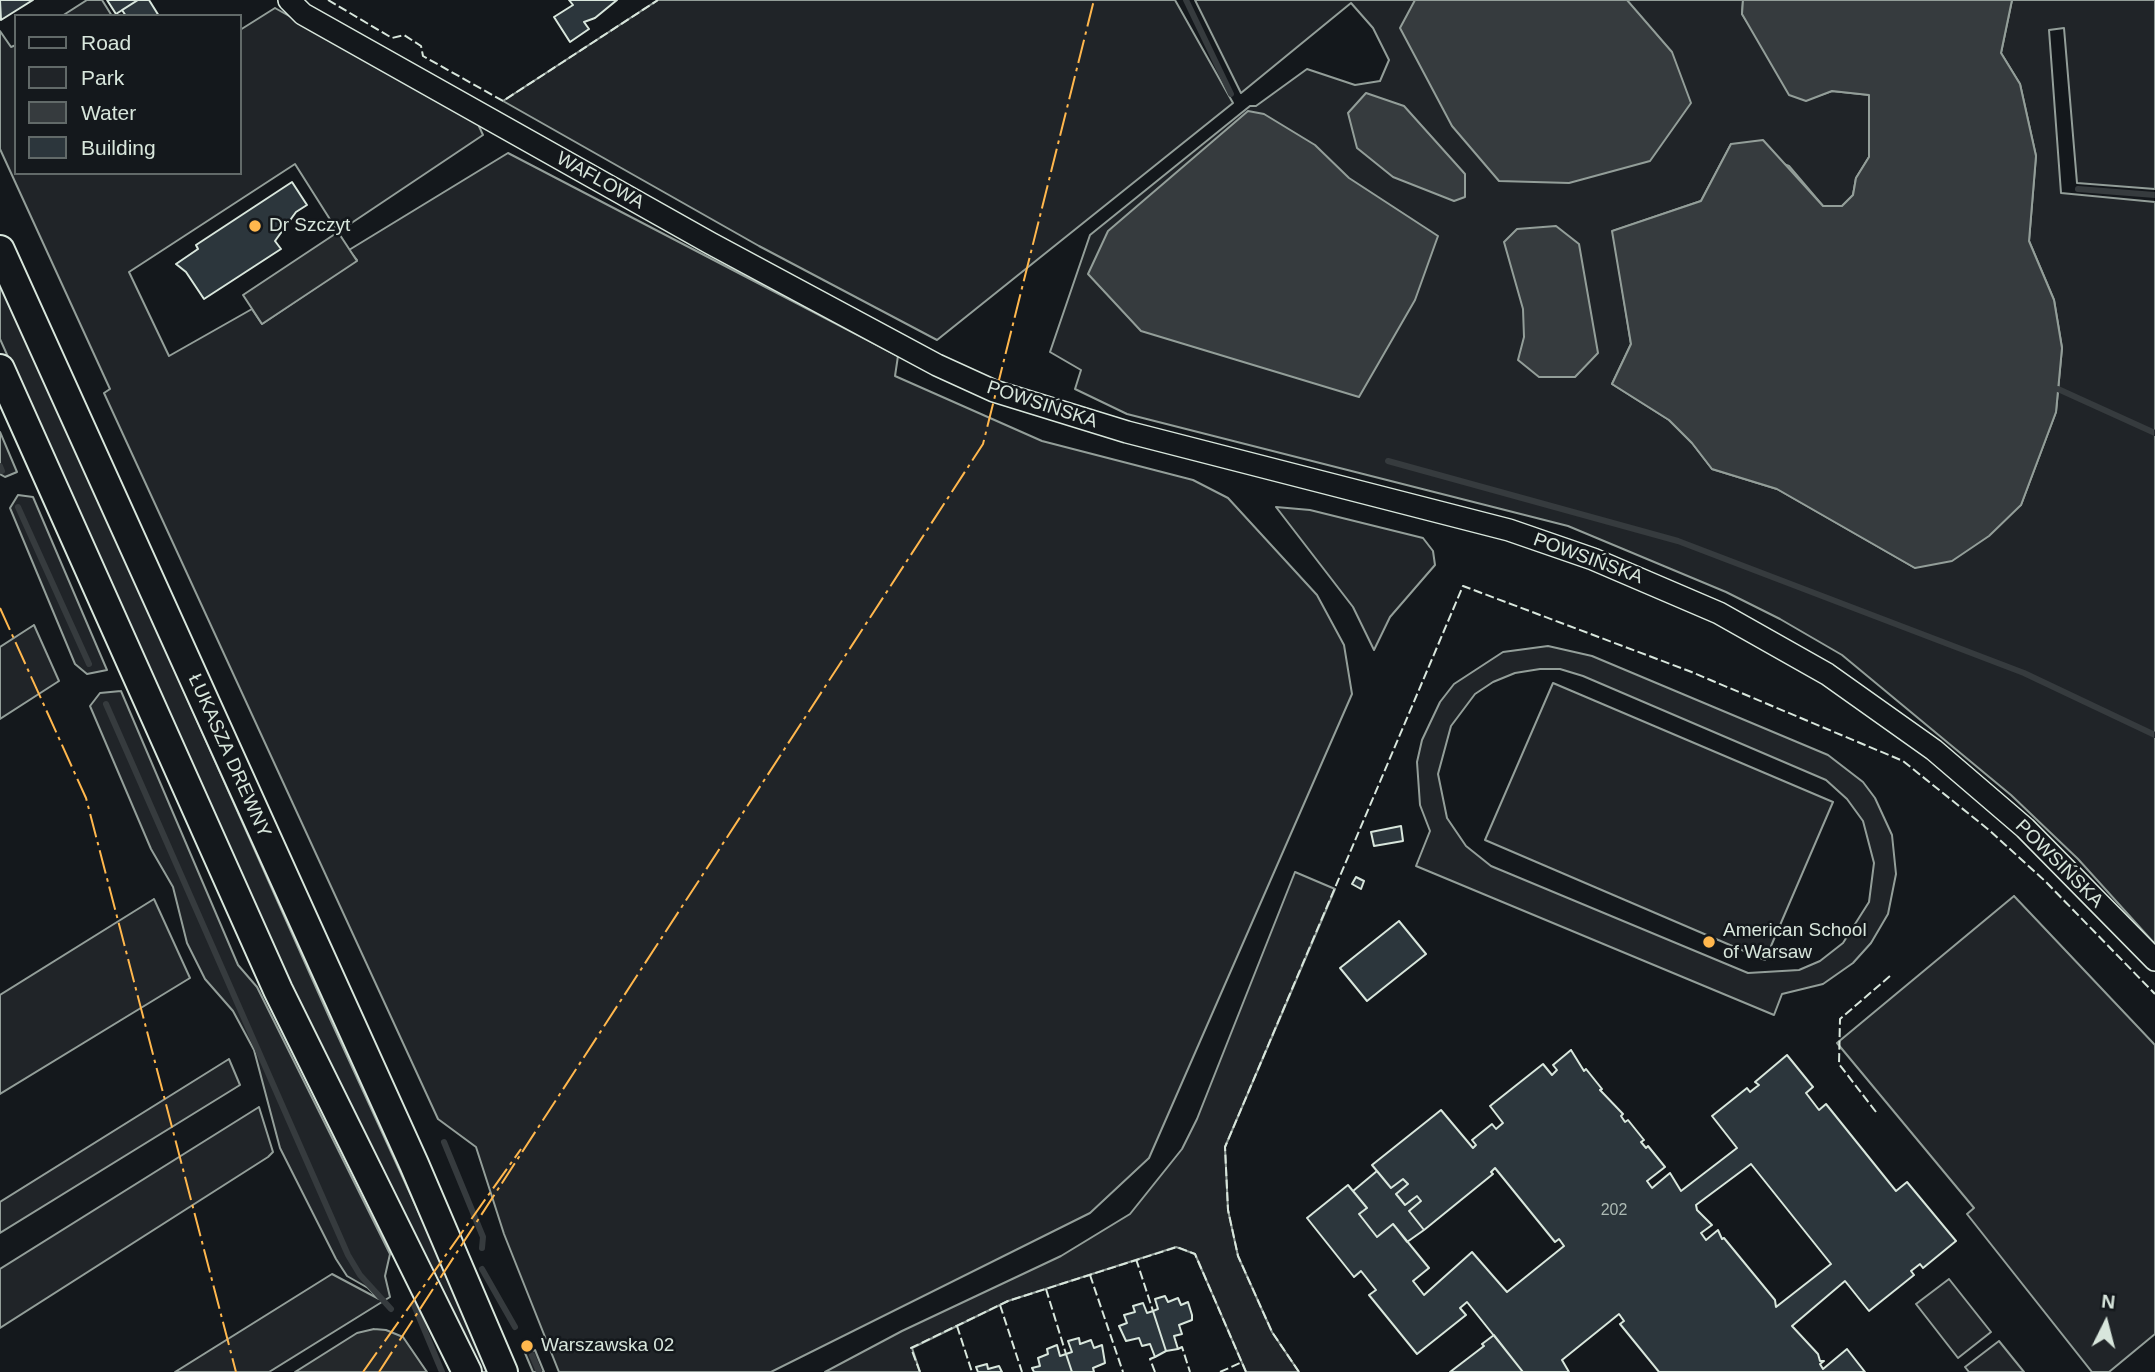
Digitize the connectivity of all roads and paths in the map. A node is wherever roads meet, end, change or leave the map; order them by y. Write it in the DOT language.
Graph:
graph roads {
  1 [pos="289,0"];
  2 [pos="0,250"];
  3 [pos="916,354"];
  4 [pos="0,369"];
  5 [pos="2155,960"];
  6 [pos="467,1372"];
  7 [pos="503,1372"];
  1 -- 3 [label="street, WAFLOWA"];
  2 -- 7 [label="main road, ŁUKASZA DREWNY"];
  3 -- 5 [label="street, POWSIŃSKA"];
  4 -- 6 [label="main road"];
}
